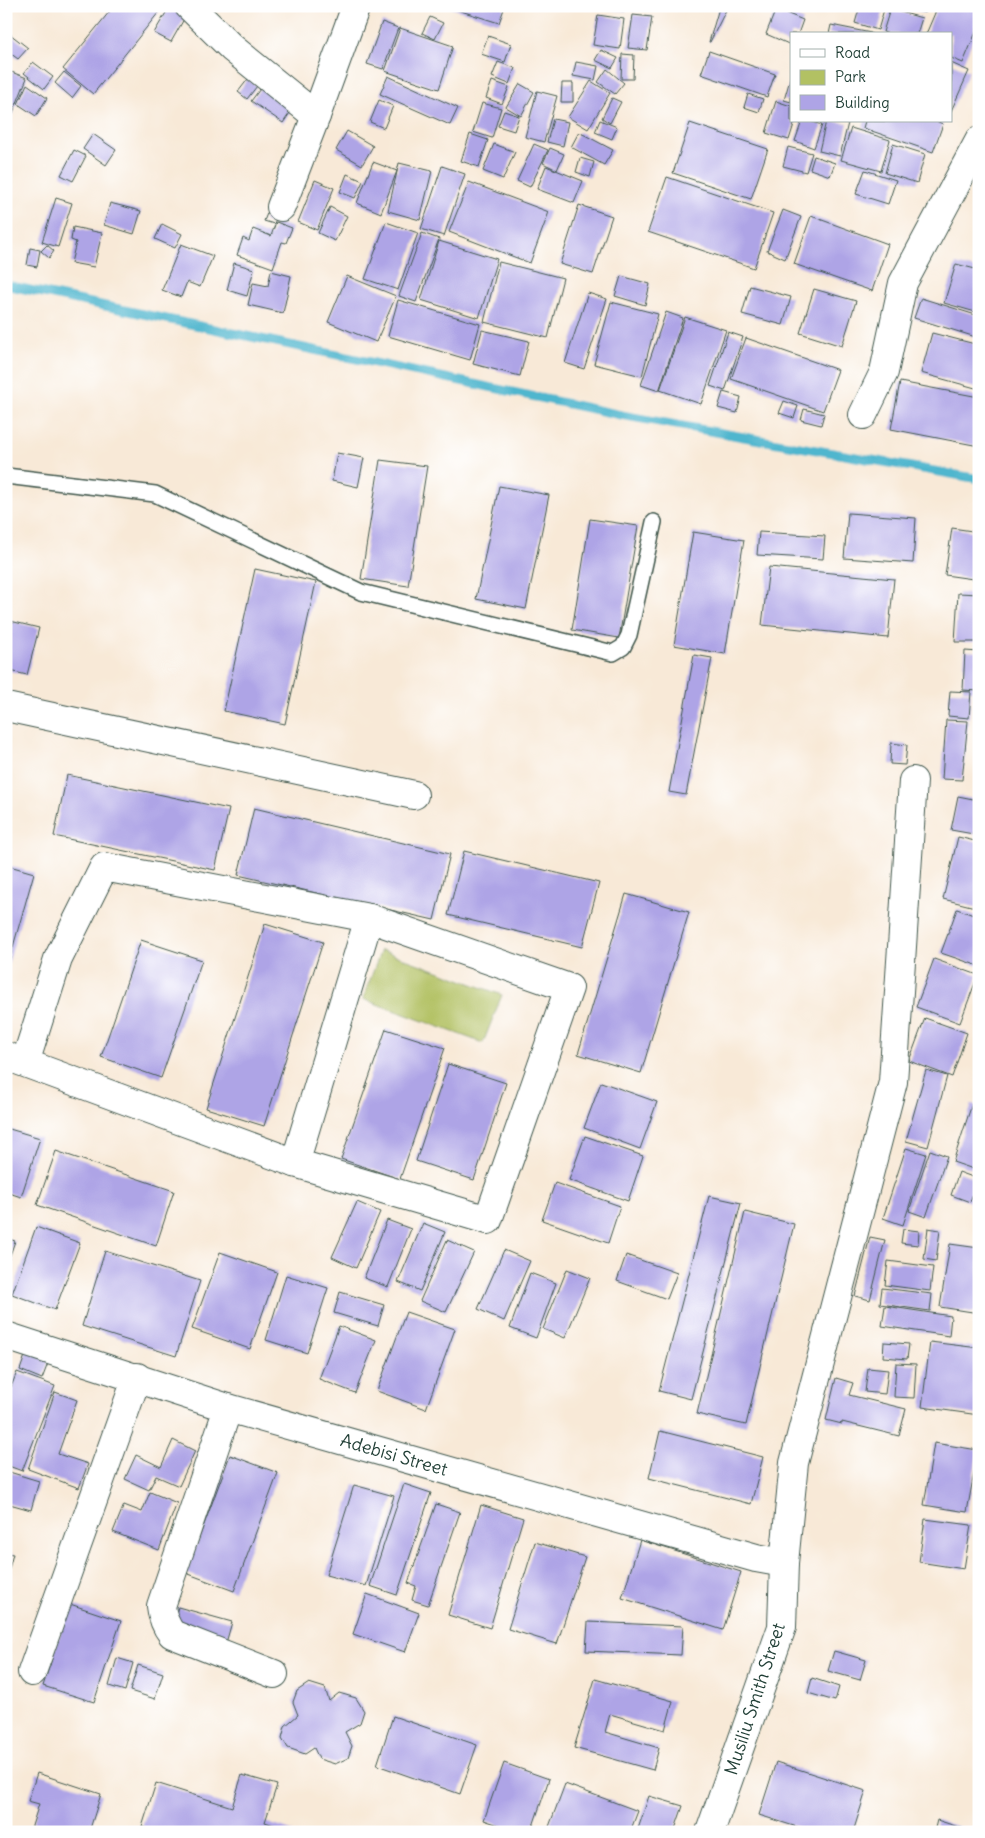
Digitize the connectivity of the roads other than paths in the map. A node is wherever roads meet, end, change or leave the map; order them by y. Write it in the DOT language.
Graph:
graph roads {
  1 [pos="189,6"];
  2 [pos="356,6"];
  3 [pos="316,116"];
  4 [pos="979,141"];
  5 [pos="281,207"];
  6 [pos="863,415"];
  7 [pos="6,476"];
  8 [pos="654,522"];
  9 [pos="6,707"];
  10 [pos="913,781"];
  11 [pos="414,795"];
  12 [pos="369,918"];
  13 [pos="15,1059"];
  14 [pos="295,1163"];
  15 [pos="6,1336"];
  16 [pos="137,1377"];
  17 [pos="228,1408"];
  18 [pos="784,1563"];
  19 [pos="32,1672"];
  20 [pos="274,1674"];
  21 [pos="710,1832"];
  1 -- 3 [label="street"];
  2 -- 3 [label="street"];
  3 -- 5 [label="street"];
  4 -- 6 [label="street"];
  7 -- 8 [label="lane"];
  9 -- 11 [label="street"];
  10 -- 18 [label="street, Musiliu Smith Street"];
  12 -- 13 [label="street"];
  12 -- 14 [label="street"];
  12 -- 14 [label="street"];
  13 -- 14 [label="street"];
  15 -- 16 [label="street, Adebisi Street"];
  16 -- 17 [label="street, Adebisi Street"];
  16 -- 19 [label="street"];
  17 -- 18 [label="street, Adebisi Street"];
  17 -- 20 [label="street"];
  18 -- 21 [label="street, Musiliu Smith Street"];
}
